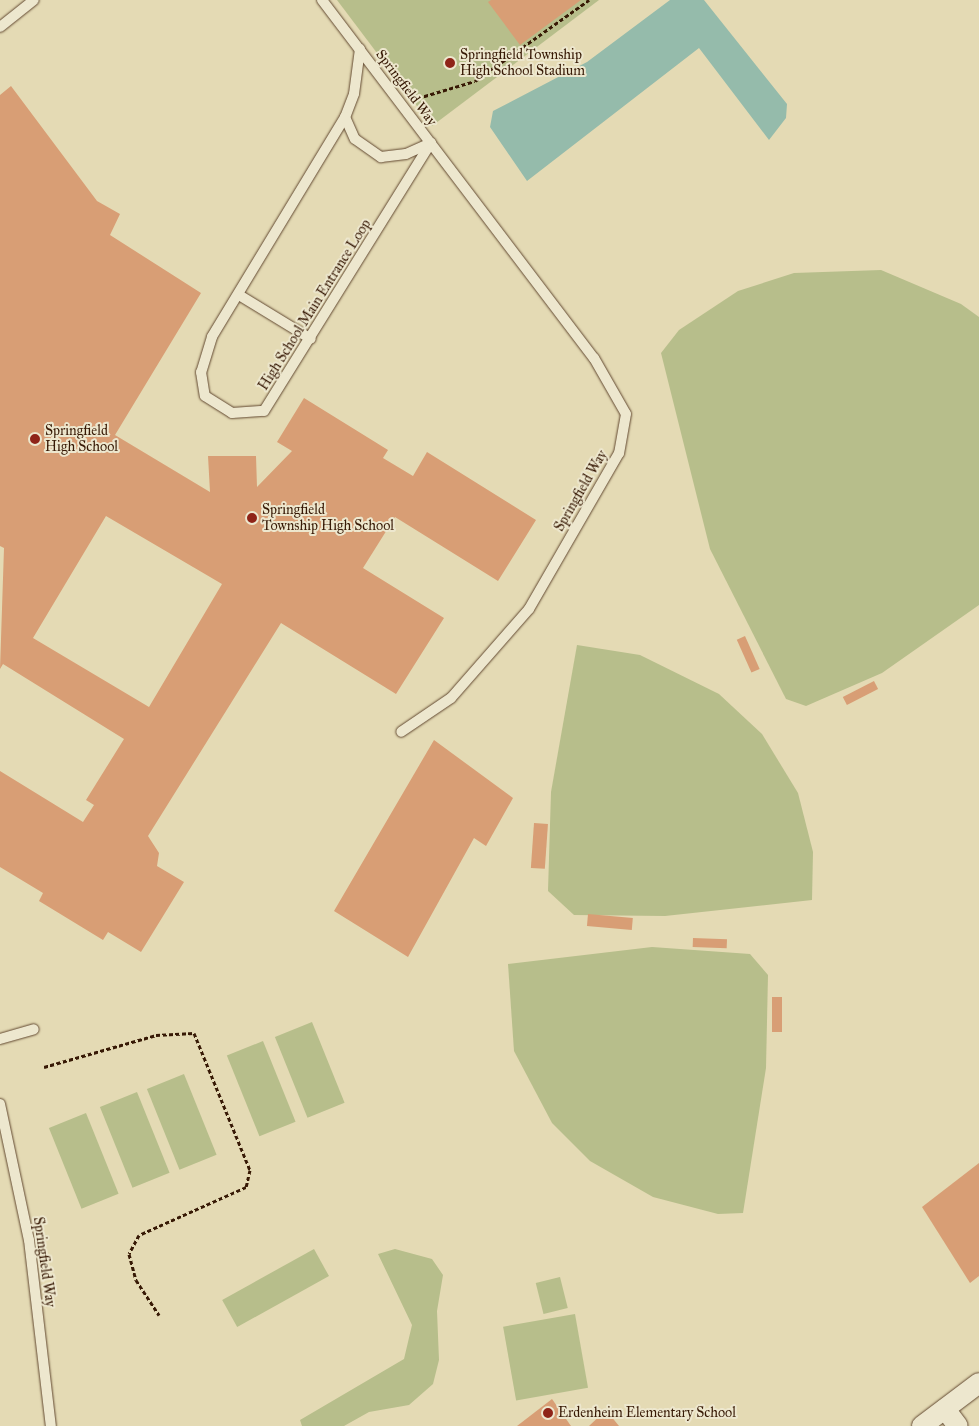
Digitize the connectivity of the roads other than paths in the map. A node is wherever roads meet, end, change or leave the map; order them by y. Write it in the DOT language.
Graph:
graph roads {
  1 [pos="34,0"];
  2 [pos="322,0"];
  3 [pos="0,27"];
  4 [pos="360,49"];
  5 [pos="345,117"];
  6 [pos="431,143"];
  7 [pos="239,295"];
  8 [pos="311,339"];
  9 [pos="401,732"];
  10 [pos="34,1029"];
  11 [pos="0,1039"];
  12 [pos="0,1104"];
  13 [pos="979,1383"];
  14 [pos="945,1409"];
  15 [pos="51,1426"];
  16 [pos="922,1426"];
  17 [pos="958,1426"];
  1 -- 3 [label="lane"];
  2 -- 4 [label="lane, Springfield Way"];
  4 -- 5 [label="lane, Springfield Way"];
  4 -- 6 [label="lane, Springfield Way"];
  5 -- 6 [label="lane, Springfield Way"];
  5 -- 7 [label="lane, High School Main Entrance Loop"];
  6 -- 8 [label="lane, High School Main Entrance Loop"];
  6 -- 9 [label="lane, Springfield Way"];
  7 -- 8 [label="lane"];
  7 -- 8 [label="lane, High School Main Entrance Loop"];
  10 -- 11 [label="lane"];
  12 -- 15 [label="lane, Springfield Way"];
  13 -- 14 [label="street"];
  14 -- 16 [label="street"];
  14 -- 17 [label="street"];
}
